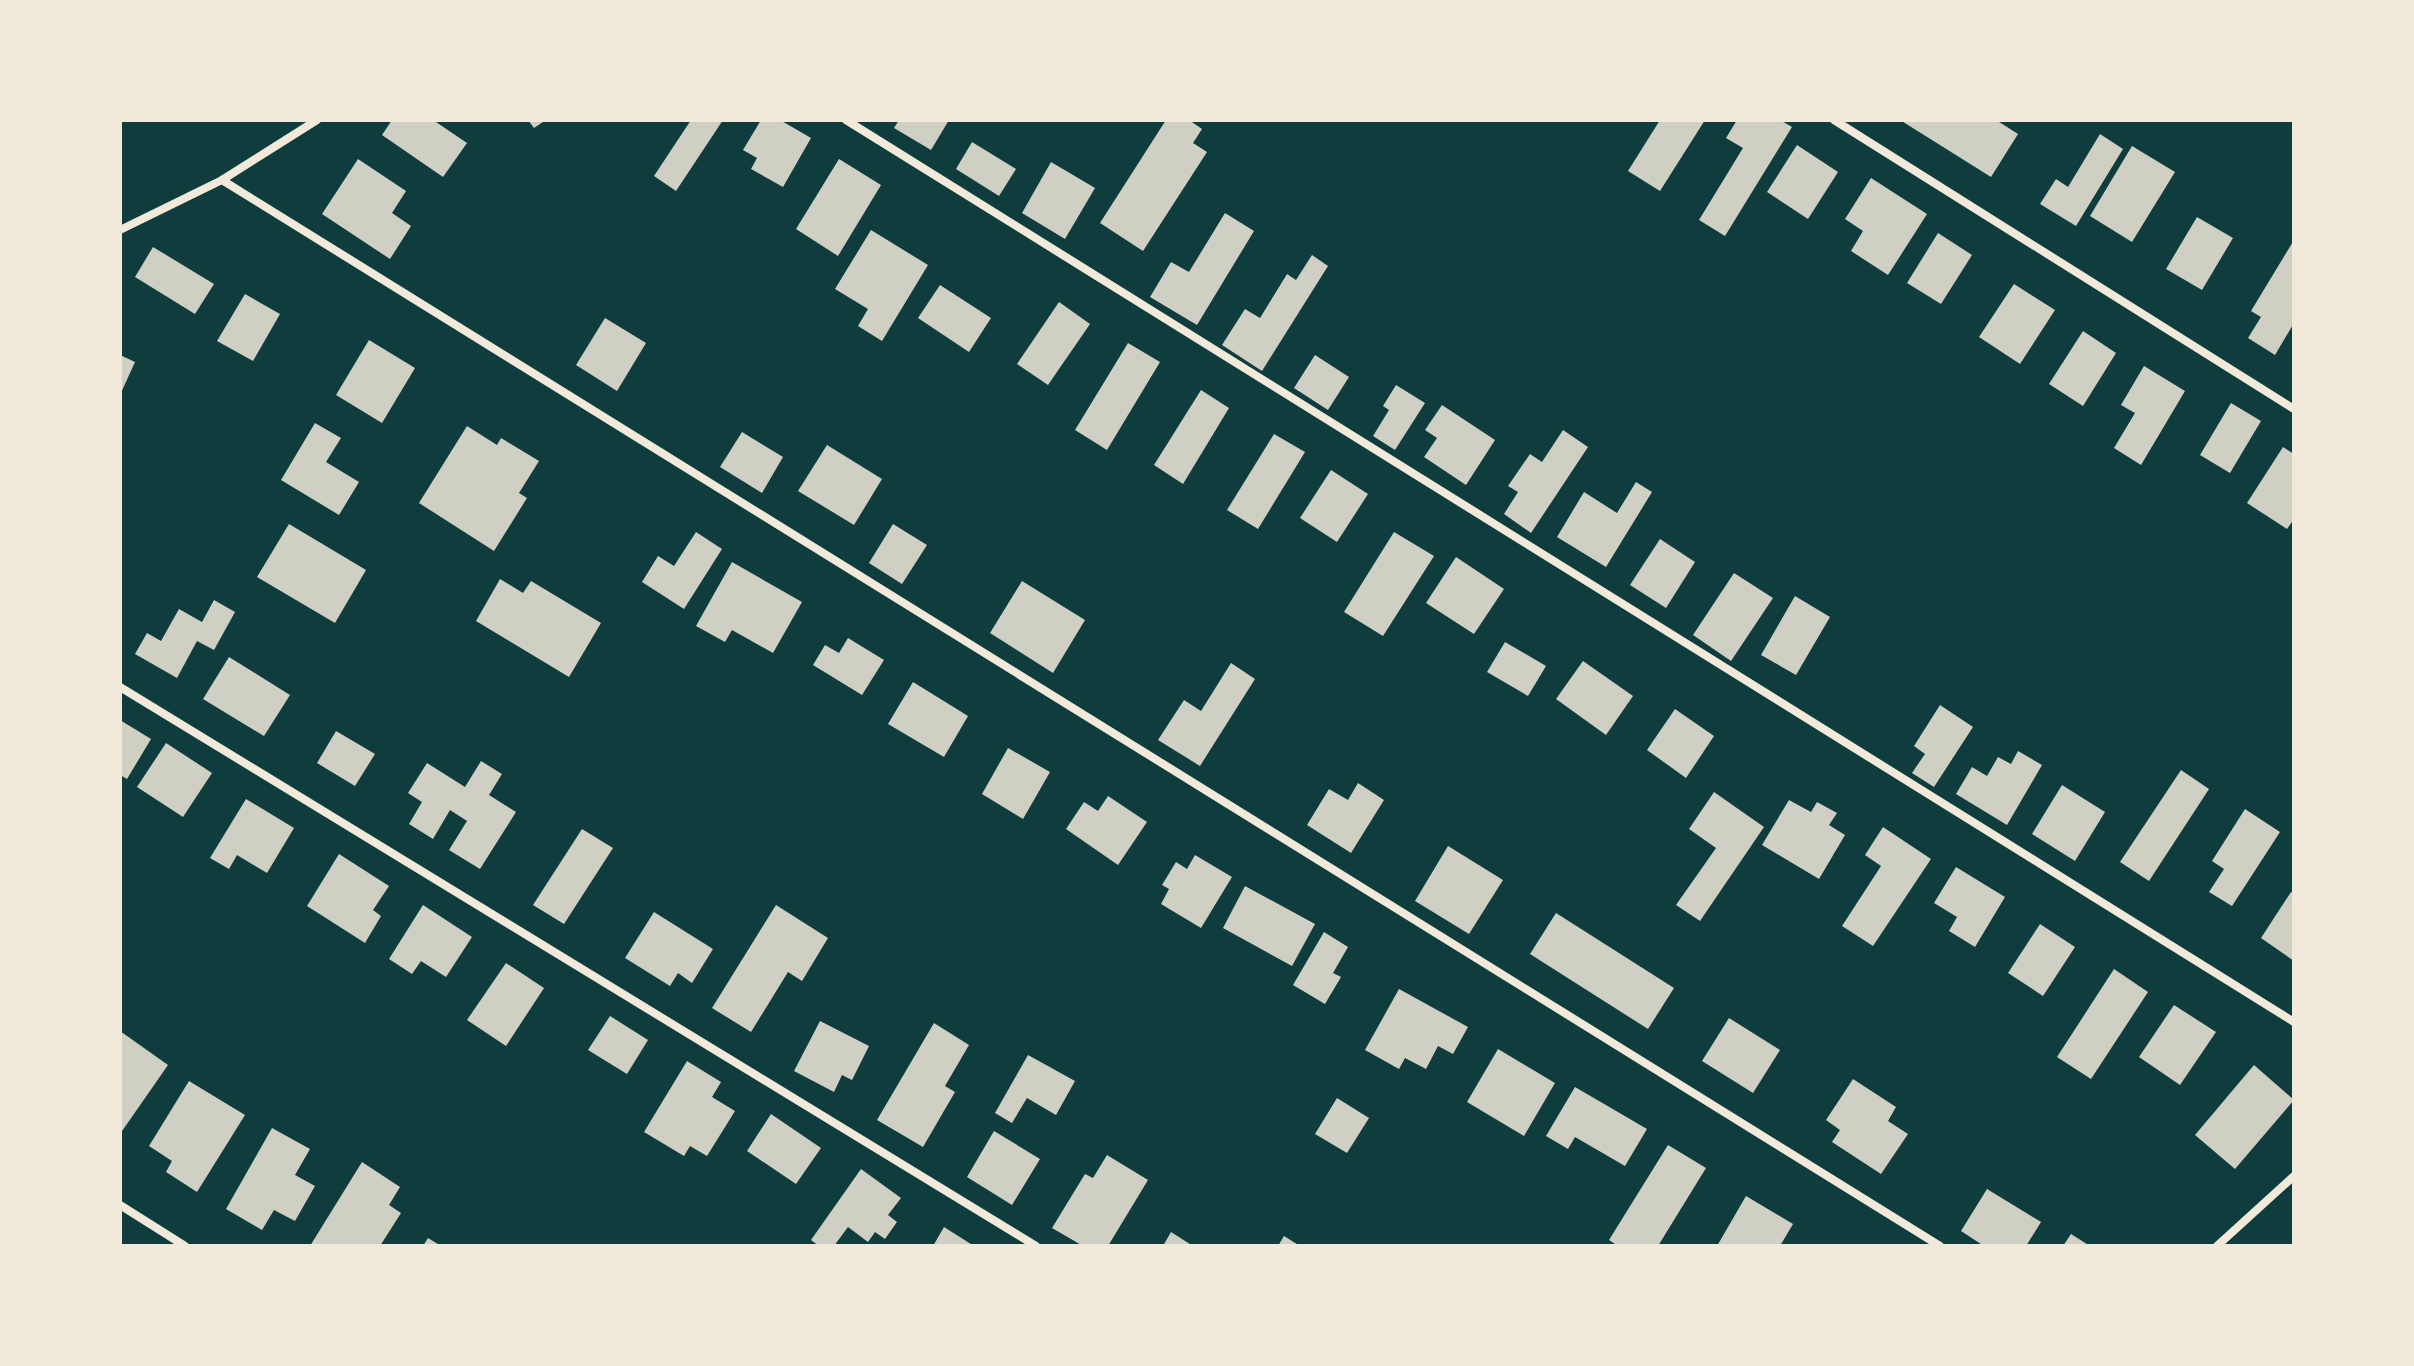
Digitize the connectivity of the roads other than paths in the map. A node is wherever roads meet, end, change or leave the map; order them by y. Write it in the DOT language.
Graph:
graph roads {
  1 [pos="317,120"];
  2 [pos="846,120"];
  3 [pos="1834,120"];
  4 [pos="222,180"];
  5 [pos="120,230"];
  6 [pos="2294,409"];
  7 [pos="120,687"];
  8 [pos="2294,1022"];
  9 [pos="2294,1176"];
  10 [pos="120,1205"];
  11 [pos="185,1246"];
  12 [pos="1036,1246"];
  13 [pos="1940,1246"];
  14 [pos="2217,1246"];
  1 -- 4 [label="street"];
  2 -- 8 [label="street"];
  3 -- 6 [label="street"];
  4 -- 5 [label="street"];
  4 -- 13 [label="street"];
  7 -- 12 [label="street"];
  9 -- 14 [label="street"];
  10 -- 11 [label="street"];
}
